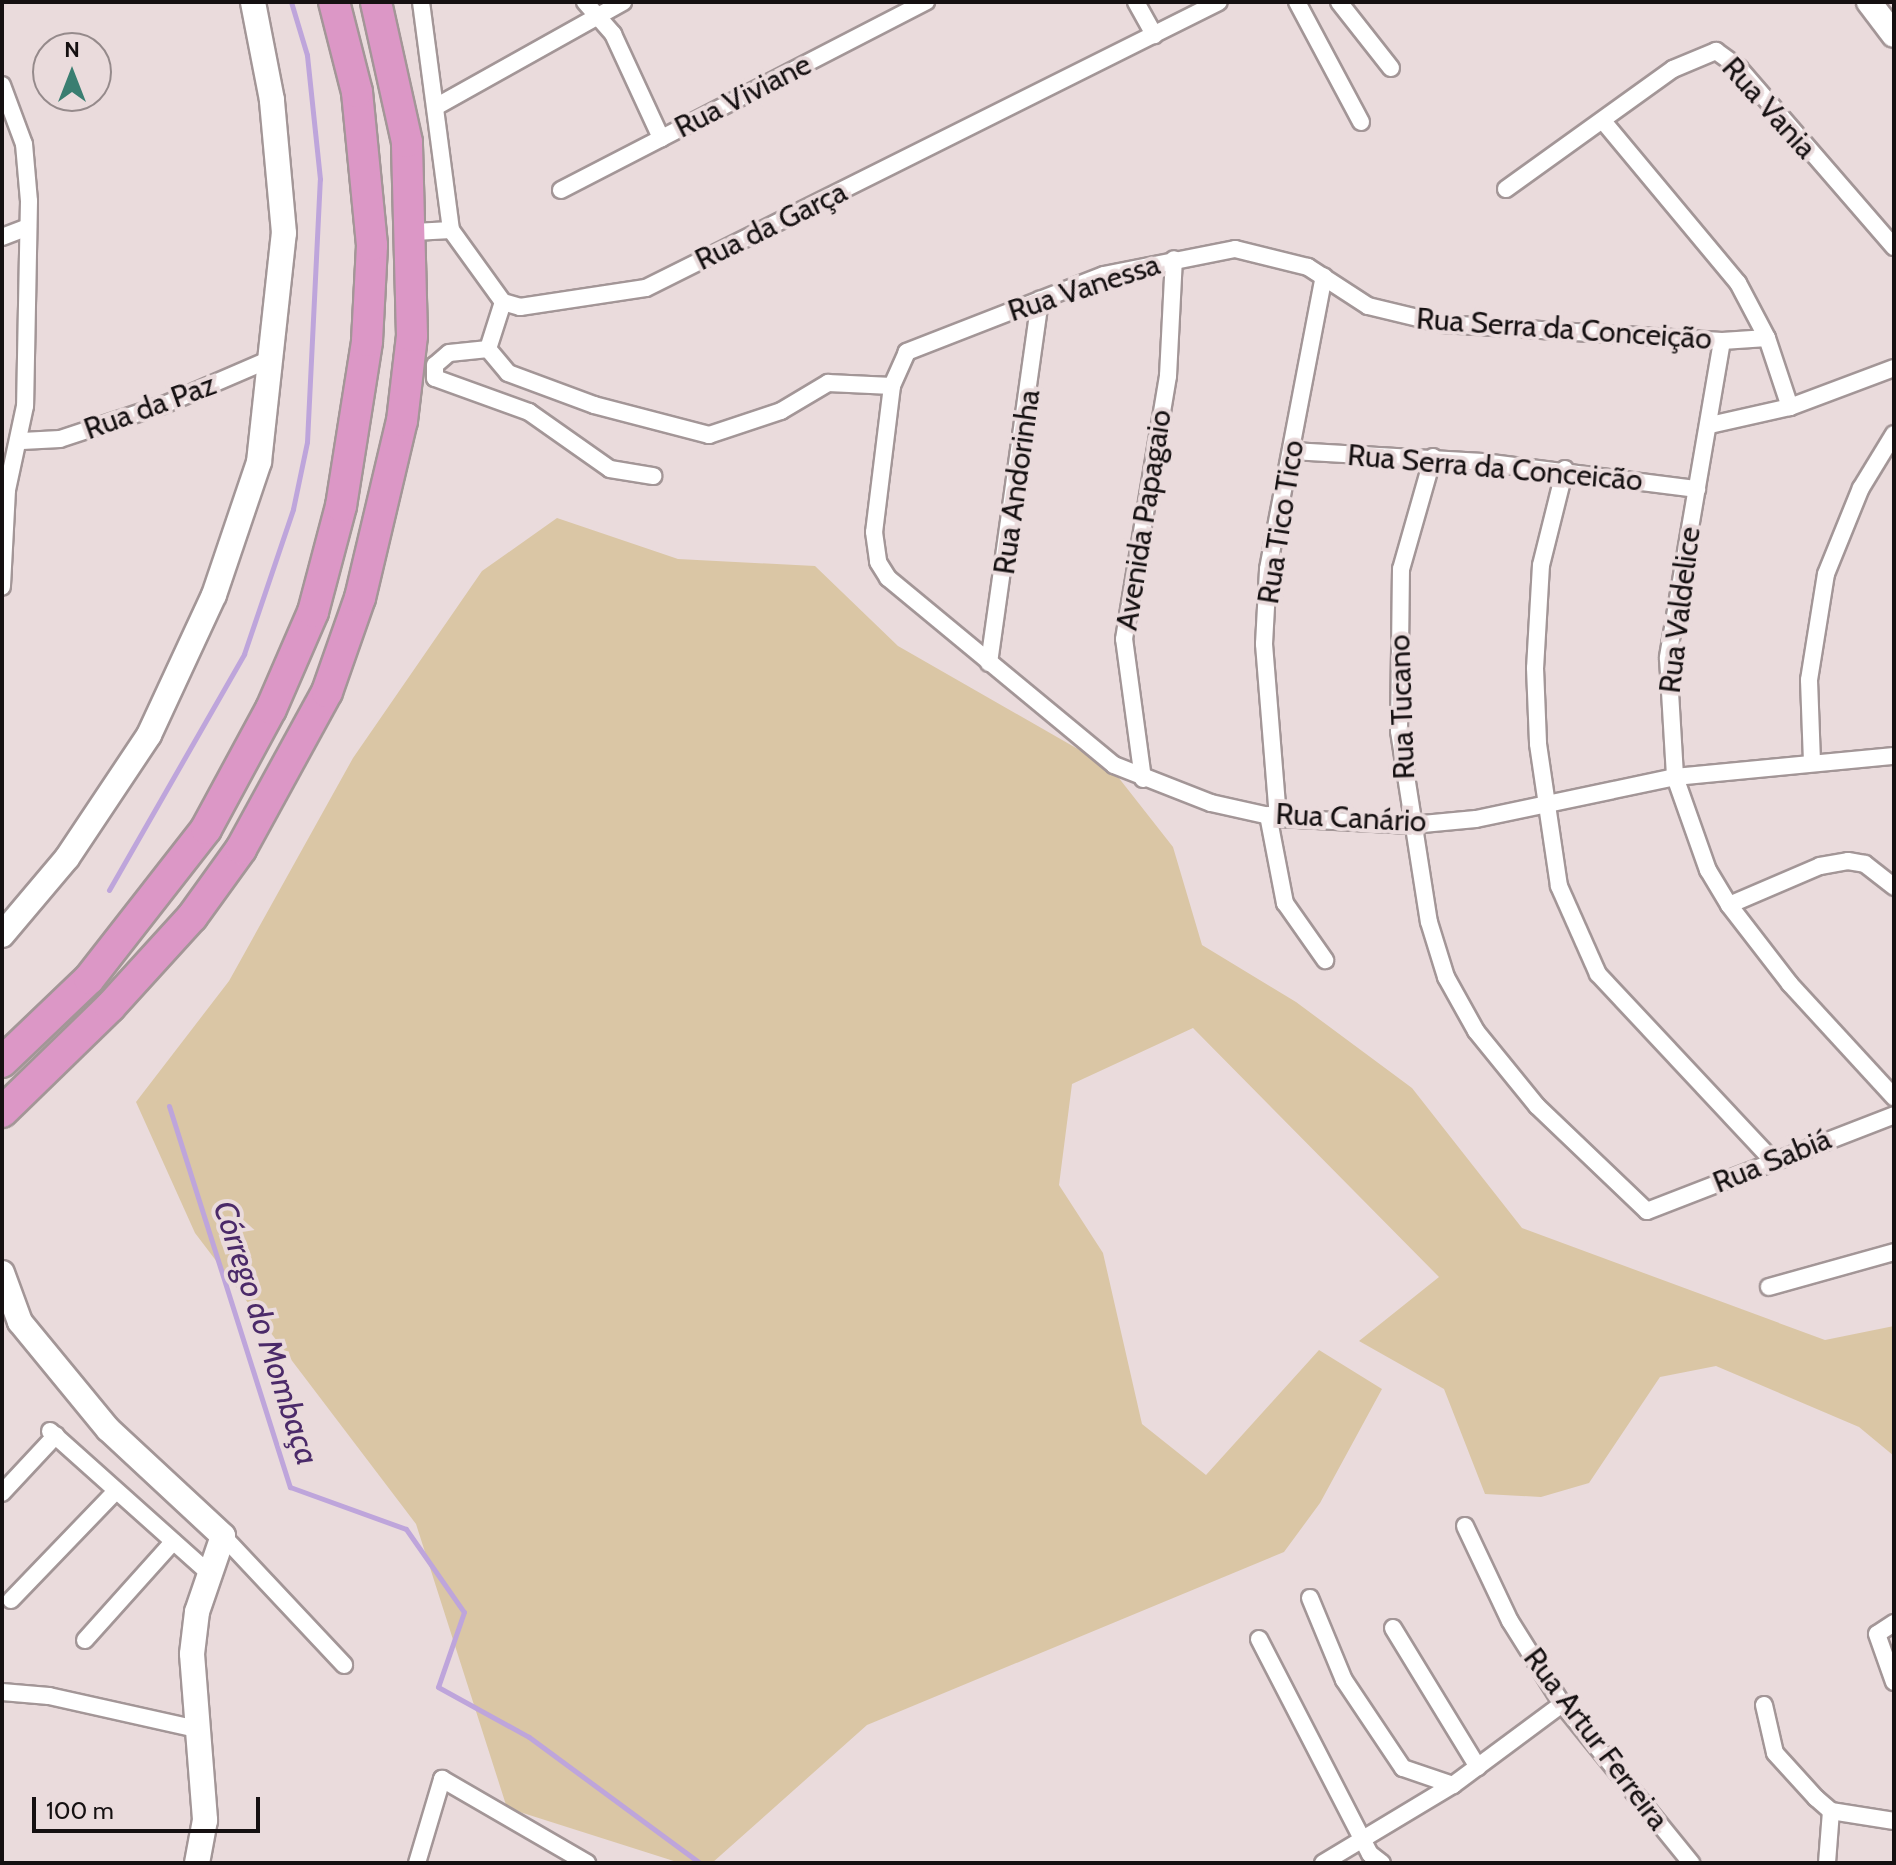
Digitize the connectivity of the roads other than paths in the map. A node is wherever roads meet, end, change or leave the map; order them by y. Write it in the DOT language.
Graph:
graph roads {
  1 [pos="253,2"];
  2 [pos="334,2"];
  3 [pos="376,2"];
  4 [pos="421,2"];
  5 [pos="585,2"];
  6 [pos="623,2"];
  7 [pos="926,2"];
  8 [pos="1136,2"];
  9 [pos="1219,2"];
  10 [pos="1297,2"];
  11 [pos="1339,2"];
  12 [pos="1869,2"];
  13 [pos="598,15"];
  14 [pos="1154,35"];
  15 [pos="1894,35"];
  16 [pos="1391,68"];
  17 [pos="2,85"];
  18 [pos="439,105"];
  19 [pos="8,116"];
  20 [pos="1603,121"];
  21 [pos="1361,122"];
  22 [pos="661,138"];
  23 [pos="1506,189"];
  24 [pos="561,190"];
  25 [pos="28,227"];
  26 [pos="451,230"];
  27 [pos="414,232"];
  28 [pos="2,237"];
  29 [pos="1894,247"];
  30 [pos="1174,259"];
  31 [pos="1324,276"];
  32 [pos="1040,300"];
  33 [pos="503,302"];
  34 [pos="1767,338"];
  35 [pos="1722,341"];
  36 [pos="488,349"];
  37 [pos="273,358"];
  38 [pos="1894,368"];
  39 [pos="892,386"];
  40 [pos="1790,407"];
  41 [pos="1710,425"];
  42 [pos="1894,434"];
  43 [pos="22,441"];
  44 [pos="1292,451"];
  45 [pos="1433,457"];
  46 [pos="1565,469"];
  47 [pos="653,476"];
  48 [pos="1697,489"];
  49 [pos="2,587"];
  50 [pos="989,663"];
  51 [pos="1894,756"];
  52 [pos="1812,762"];
  53 [pos="1675,777"];
  54 [pos="1143,779"];
  55 [pos="1547,806"];
  56 [pos="1273,816"];
  57 [pos="1412,825"];
  58 [pos="1894,887"];
  59 [pos="1729,905"];
  60 [pos="13,908"];
  61 [pos="2,935"];
  62 [pos="1325,960"];
  63 [pos="2,1062"];
  64 [pos="1894,1097"];
  65 [pos="2,1112"];
  66 [pos="1894,1115"];
  67 [pos="1771,1159"];
  68 [pos="1652,1211"];
  69 [pos="1894,1252"];
  70 [pos="2,1273"];
  71 [pos="1769,1287"];
  72 [pos="116,1491"];
  73 [pos="2,1493"];
  74 [pos="1465,1526"];
  75 [pos="223,1536"];
  76 [pos="173,1542"];
  77 [pos="212,1576"];
  78 [pos="1310,1598"];
  79 [pos="11,1600"];
  80 [pos="1894,1623"];
  81 [pos="1393,1628"];
  82 [pos="1259,1639"];
  83 [pos="85,1640"];
  84 [pos="344,1665"];
  85 [pos="1894,1682"];
  86 [pos="2,1692"];
  87 [pos="1562,1704"];
  88 [pos="1764,1705"];
  89 [pos="197,1729"];
  90 [pos="1478,1767"];
  91 [pos="1453,1785"];
  92 [pos="1831,1811"];
  93 [pos="1894,1821"];
  94 [pos="1364,1838"];
  95 [pos="197,1863"];
  96 [pos="417,1863"];
  97 [pos="587,1863"];
  98 [pos="1323,1863"];
  99 [pos="1382,1863"];
  100 [pos="1691,1863"];
  101 [pos="1827,1863"];
  1 -- 37 [label="main road"];
  2 -- 63 [label="highway"];
  3 -- 27 [label="highway"];
  4 -- 18 [label="street"];
  5 -- 13 [label="street"];
  6 -- 13 [label="street"];
  7 -- 22 [label="street, Rua Viviane"];
  8 -- 14 [label="street"];
  9 -- 14 [label="street, Rua da Garça"];
  10 -- 21 [label="street"];
  11 -- 16 [label="street"];
  12 -- 15 [label="main road"];
  13 -- 18 [label="street"];
  13 -- 22 [label="street"];
  14 -- 33 [label="street, Rua da Garça"];
  17 -- 19 [label="street"];
  18 -- 26 [label="street"];
  19 -- 25 [label="street"];
  20 -- 23 [label="street, Rua Vania"];
  20 -- 29 [label="street, Rua Vania"];
  20 -- 34 [label="street"];
  22 -- 24 [label="street, Rua Viviane"];
  25 -- 28 [label="street"];
  25 -- 43 [label="street"];
  26 -- 27 [label="street"];
  26 -- 33 [label="street"];
  27 -- 65 [label="highway"];
  30 -- 31 [label="street, Rua Vanessa"];
  30 -- 32 [label="street, Rua Vanessa"];
  30 -- 54 [label="street, Avenida Papagaio"];
  31 -- 35 [label="street, Rua Serra da Conceição"];
  31 -- 44 [label="street, Rua Tico Tico"];
  32 -- 39 [label="street, Rua Vanessa"];
  32 -- 50 [label="street, Rua Andorinha"];
  33 -- 36 [label="street"];
  34 -- 35 [label="street, Rua Serra da Conceição"];
  34 -- 40 [label="street"];
  35 -- 41 [label="street, Rua Valdelice"];
  36 -- 39 [label="street"];
  36 -- 47 [label="street"];
  37 -- 43 [label="street, Rua da Paz"];
  37 -- 60 [label="main road"];
  38 -- 40 [label="street"];
  39 -- 50 [label="street, Rua Canário"];
  40 -- 41 [label="street"];
  41 -- 48 [label="street, Rua Valdelice"];
  42 -- 52 [label="street"];
  43 -- 49 [label="street"];
  44 -- 45 [label="street, Rua Serra da Conceicão"];
  44 -- 56 [label="street, Rua Tico Tico"];
  45 -- 46 [label="street, Rua Serra da Conceicão"];
  45 -- 57 [label="street, Rua Tucano"];
  46 -- 48 [label="street, Rua Serra da Conceicão"];
  46 -- 55 [label="street"];
  48 -- 53 [label="street, Rua Valdelice"];
  50 -- 54 [label="street, Rua Canário"];
  51 -- 52 [label="street, Rua Canário"];
  52 -- 53 [label="street, Rua Canário"];
  53 -- 55 [label="street, Rua Canário"];
  53 -- 59 [label="street, Rua Valdelice"];
  54 -- 56 [label="street, Rua Canário"];
  55 -- 57 [label="street, Rua Canário"];
  55 -- 67 [label="street"];
  56 -- 57 [label="street, Rua Canário"];
  56 -- 62 [label="street, Rua Tico Tico"];
  57 -- 68 [label="street, Rua Tucano"];
  58 -- 59 [label="street"];
  59 -- 64 [label="street, Rua Valdelice"];
  60 -- 61 [label="main road"];
  66 -- 67 [label="street, Rua Sabiá"];
  67 -- 68 [label="street, Rua Sabiá"];
  69 -- 71 [label="street"];
  70 -- 75 [label="main road"];
  72 -- 73 [label="street"];
  72 -- 76 [label="street"];
  72 -- 79 [label="street"];
  74 -- 87 [label="street, Rua Artur Ferreira"];
  75 -- 77 [label="main road"];
  75 -- 84 [label="street"];
  76 -- 77 [label="street"];
  76 -- 83 [label="street"];
  77 -- 89 [label="main road"];
  78 -- 91 [label="street"];
  80 -- 85 [label="street"];
  81 -- 90 [label="street"];
  82 -- 94 [label="street"];
  86 -- 89 [label="street"];
  87 -- 90 [label="street"];
  87 -- 100 [label="street, Rua Artur Ferreira"];
  88 -- 92 [label="street"];
  89 -- 95 [label="main road"];
  90 -- 91 [label="street"];
  91 -- 94 [label="street"];
  92 -- 93 [label="street"];
  92 -- 101 [label="street"];
  94 -- 98 [label="street"];
  94 -- 99 [label="street"];
  96 -- 97 [label="street"];
}
